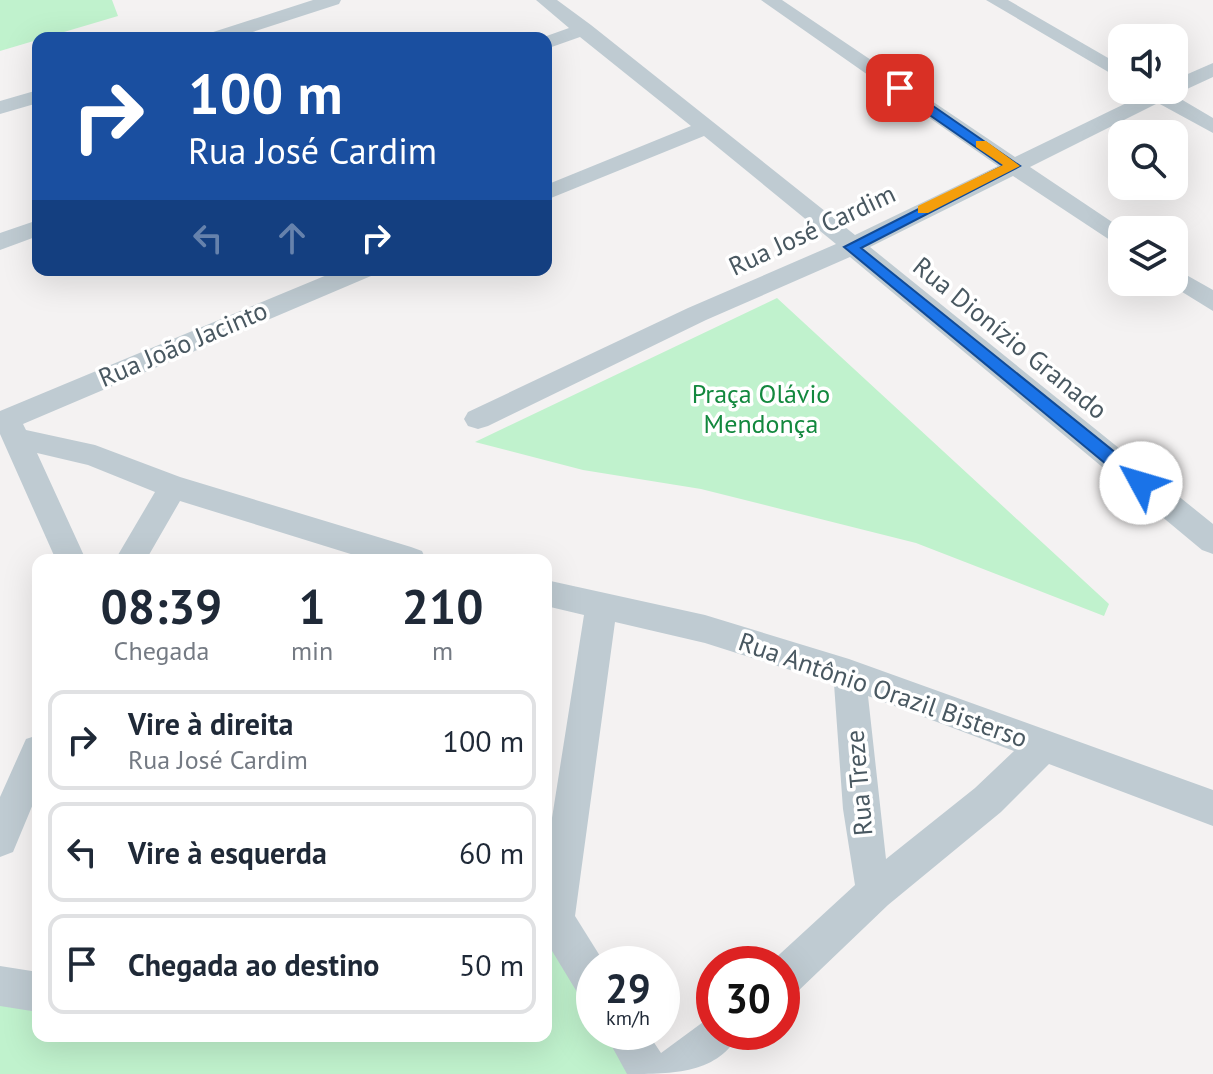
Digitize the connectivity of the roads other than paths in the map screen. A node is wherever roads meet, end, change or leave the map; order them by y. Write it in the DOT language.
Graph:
graph roads {
  1 [pos="332,0"];
  2 [pos="545,0"];
  3 [pos="770,0"];
  4 [pos="995,0"];
  5 [pos="584,29"];
  6 [pos="233,32"];
  7 [pos="552,41"];
  8 [pos="1108,66"];
  9 [pos="1213,69"];
  10 [pos="1188,80"];
  11 [pos="32,98"];
  12 [pos="1137,104"];
  13 [pos="1181,104"];
  14 [pos="0,108"];
  15 [pos="708,127"];
  16 [pos="1213,127"];
  17 [pos="1013,166"];
  18 [pos="552,191"];
  19 [pos="32,230"];
  20 [pos="1108,230"];
  21 [pos="0,242"];
  22 [pos="851,247"];
  23 [pos="348,276"];
  24 [pos="1188,285"];
  25 [pos="1213,302"];
  26 [pos="478,419"];
  27 [pos="8,423"];
  28 [pos="173,487"];
  29 [pos="1213,541"];
  30 [pos="68,554"];
  31 [pos="134,554"];
  32 [pos="366,554"];
  33 [pos="552,594"];
  34 [pos="601,606"];
  35 [pos="849,674"];
  36 [pos="1043,746"];
  37 [pos="32,765"];
  38 [pos="1213,808"];
  39 [pos="0,839"];
  40 [pos="875,892"];
  41 [pos="552,909"];
  42 [pos="552,924"];
  43 [pos="576,958"];
  44 [pos="800,962"];
  45 [pos="0,986"];
  46 [pos="32,991"];
  47 [pos="635,1050"];
  48 [pos="698,1050"];
  49 [pos="650,1074"];
  50 [pos="668,1074"];
  1 -- 6 [label="street"];
  2 -- 5 [label="street, Rua Dionízio Granado"];
  3 -- 17 [label="street"];
  4 -- 8 [label="street"];
  5 -- 7 [label="street"];
  5 -- 15 [label="street, Rua Dionízio Granado"];
  9 -- 10 [label="street, Rua José Cardim"];
  11 -- 14 [label="street"];
  12 -- 17 [label="street, Rua José Cardim"];
  13 -- 16 [label="street"];
  15 -- 18 [label="street"];
  15 -- 22 [label="street, Rua Dionízio Granado"];
  17 -- 20 [label="street"];
  17 -- 22 [label="street, Rua José Cardim"];
  19 -- 21 [label="street"];
  22 -- 26 [label="street, Rua José Cardim"];
  22 -- 29 [label="street, Rua Dionízio Granado"];
  23 -- 27 [label="street, Rua João Jacinto"];
  24 -- 25 [label="street"];
  27 -- 28 [label="street"];
  27 -- 30 [label="street"];
  28 -- 31 [label="street"];
  28 -- 32 [label="street"];
  33 -- 34 [label="street, Rua Antônio Orazil Bisterso"];
  34 -- 35 [label="street, Rua Antônio Orazil Bisterso"];
  34 -- 41 [label="street"];
  35 -- 36 [label="street, Rua Antônio Orazil Bisterso"];
  35 -- 40 [label="street, Rua Treze"];
  36 -- 38 [label="street, Rua Antônio Orazil Bisterso"];
  36 -- 40 [label="street"];
  37 -- 39 [label="street"];
  40 -- 44 [label="street"];
  42 -- 43 [label="street"];
  45 -- 46 [label="street"];
  47 -- 49 [label="street"];
  48 -- 50 [label="street"];
}
